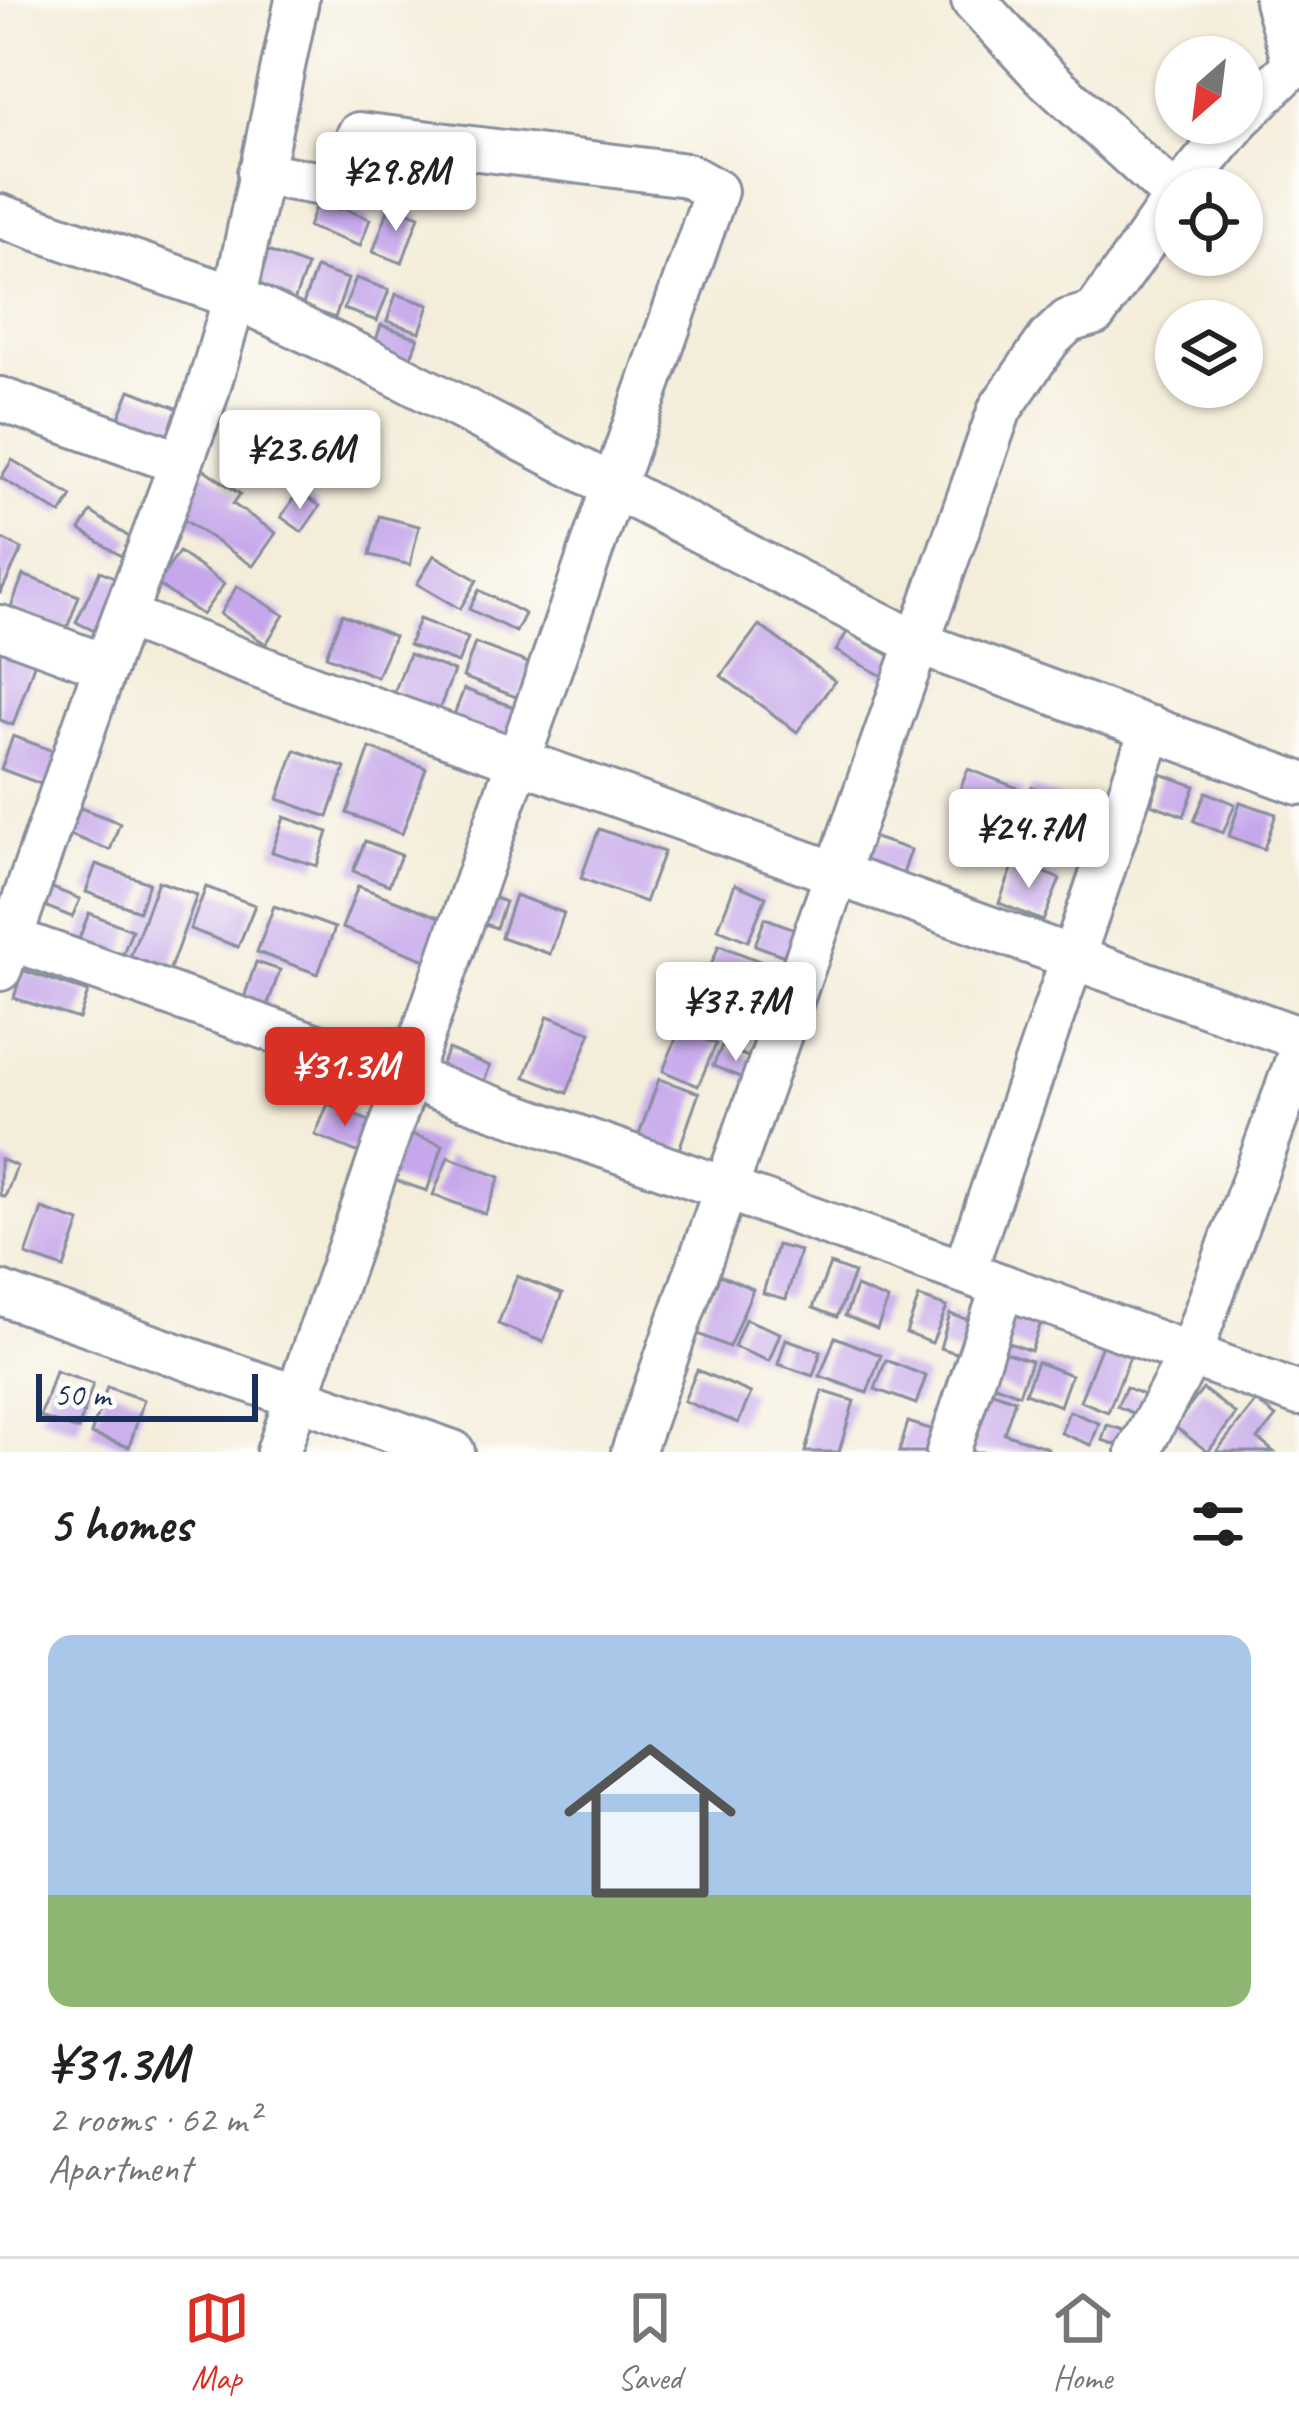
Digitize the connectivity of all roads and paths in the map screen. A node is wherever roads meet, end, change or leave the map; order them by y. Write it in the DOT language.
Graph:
graph roads {
  1 [pos="297,0"];
  2 [pos="973,0"];
  3 [pos="1282,0"];
  4 [pos="1299,59"];
  5 [pos="1263,95"];
  6 [pos="1219,144"];
  7 [pos="1200,168"];
  8 [pos="260,173"];
  9 [pos="1155,178"];
  10 [pos="0,216"];
  11 [pos="1155,227"];
  12 [pos="235,297"];
  13 [pos="0,399"];
  14 [pos="181,463"];
  15 [pos="612,489"];
  16 [pos="124,616"];
  17 [pos="0,628"];
  18 [pos="915,642"];
  19 [pos="106,665"];
  20 [pos="1151,728"];
  21 [pos="518,758"];
  22 [pos="1299,782"];
  23 [pos="838,873"];
  24 [pos="3,948"];
  25 [pos="1072,959"];
  26 [pos="1299,1037"];
  27 [pos="1299,1055"];
  28 [pos="405,1078"];
  29 [pos="727,1190"];
  30 [pos="984,1279"];
  31 [pos="0,1293"];
  32 [pos="1190,1355"];
  33 [pos="1299,1394"];
  34 [pos="296,1397"];
  35 [pos="278,1452"];
  36 [pos="453,1452"];
  37 [pos="633,1452"];
  38 [pos="948,1452"];
  39 [pos="1138,1452"];
  1 -- 8 [label="street"];
  2 -- 9 [label="street"];
  3 -- 4 [label="main road"];
  4 -- 5 [label="street"];
  6 -- 7 [label="street"];
  8 -- 12 [label="street"];
  8 -- 15 [label="street"];
  10 -- 12 [label="street"];
  11 -- 18 [label="street"];
  12 -- 14 [label="street"];
  12 -- 15 [label="street"];
  13 -- 14 [label="street"];
  14 -- 16 [label="street"];
  15 -- 18 [label="street"];
  15 -- 21 [label="street"];
  16 -- 19 [label="street"];
  16 -- 21 [label="street"];
  17 -- 19 [label="street"];
  18 -- 20 [label="street"];
  18 -- 23 [label="street"];
  19 -- 24 [label="street"];
  20 -- 22 [label="street"];
  20 -- 25 [label="street"];
  21 -- 23 [label="street"];
  21 -- 28 [label="street"];
  23 -- 25 [label="street"];
  23 -- 29 [label="street"];
  24 -- 28 [label="street"];
  25 -- 26 [label="street"];
  25 -- 30 [label="street"];
  27 -- 32 [label="street"];
  28 -- 29 [label="street"];
  28 -- 34 [label="street"];
  29 -- 30 [label="street"];
  29 -- 37 [label="street"];
  30 -- 32 [label="street"];
  30 -- 38 [label="street"];
  31 -- 34 [label="street"];
  32 -- 33 [label="street"];
  32 -- 39 [label="street"];
  34 -- 35 [label="street"];
  34 -- 36 [label="street"];
}
